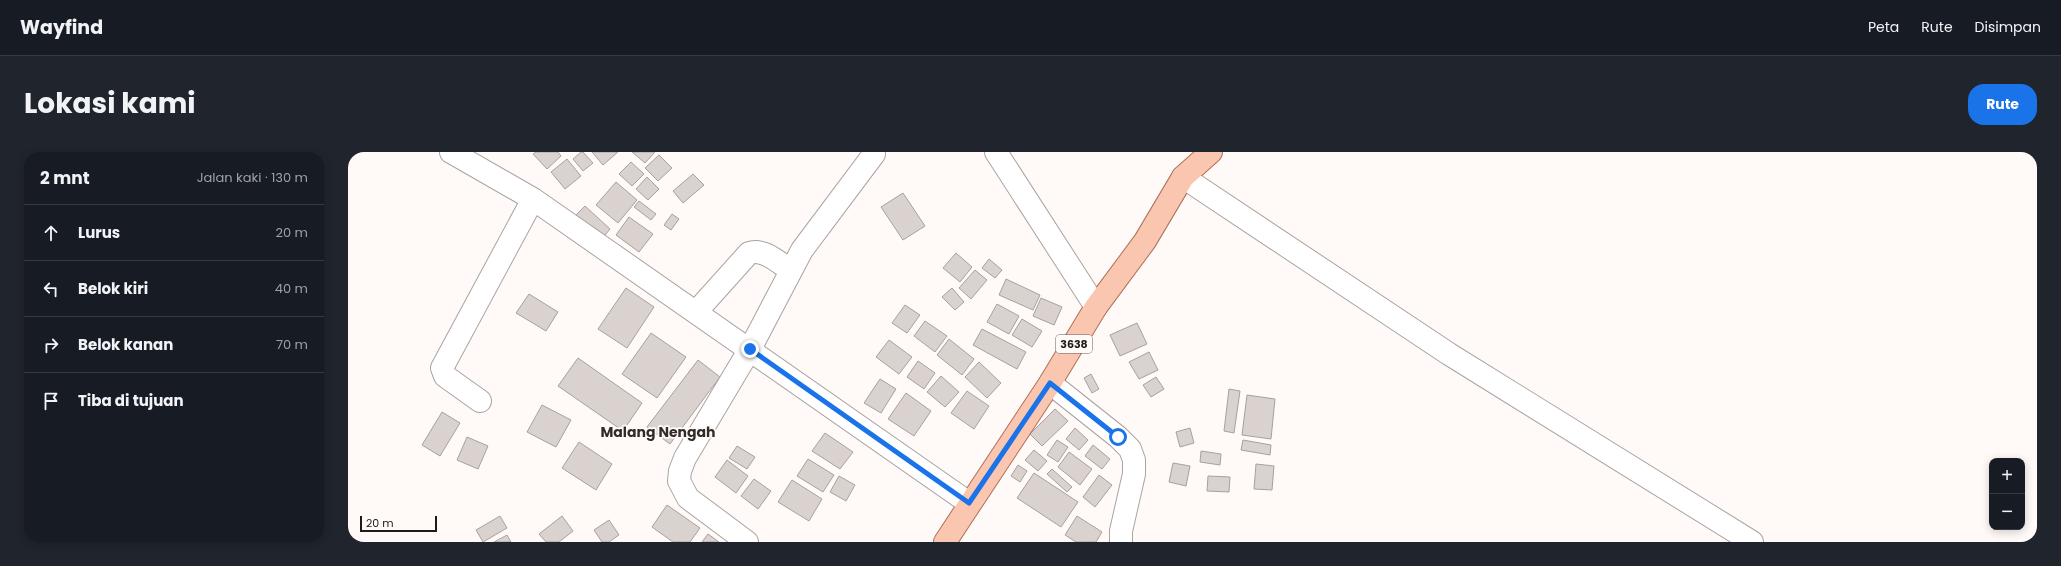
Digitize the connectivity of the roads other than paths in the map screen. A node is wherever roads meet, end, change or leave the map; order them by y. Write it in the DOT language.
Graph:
graph roads {
  1 [pos="451,152"];
  2 [pos="996,152"];
  3 [pos="1210,152"];
  4 [pos="874,154"];
  5 [pos="1183,177"];
  6 [pos="533,199"];
  7 [pos="790,270"];
  8 [pos="1096,307"];
  9 [pos="696,312"];
  10 [pos="750,349"];
  11 [pos="1050,383"];
  12 [pos="480,401"];
  13 [pos="969,503"];
  14 [pos="747,542"];
  15 [pos="945,542"];
  16 [pos="1121,542"];
  17 [pos="1752,542"];
  1 -- 6 [label="street"];
  2 -- 8 [label="street"];
  3 -- 5 [label="main road, 3638"];
  4 -- 7 [label="street"];
  5 -- 8 [label="main road, 3638"];
  5 -- 17 [label="street"];
  6 -- 9 [label="street"];
  6 -- 12 [label="street"];
  7 -- 9 [label="street"];
  7 -- 10 [label="street"];
  8 -- 11 [label="main road, 3638"];
  9 -- 10 [label="street"];
  10 -- 13 [label="street"];
  10 -- 14 [label="street"];
  11 -- 13 [label="main road, 3638"];
  11 -- 16 [label="street"];
  13 -- 15 [label="main road, 3638"];
}
